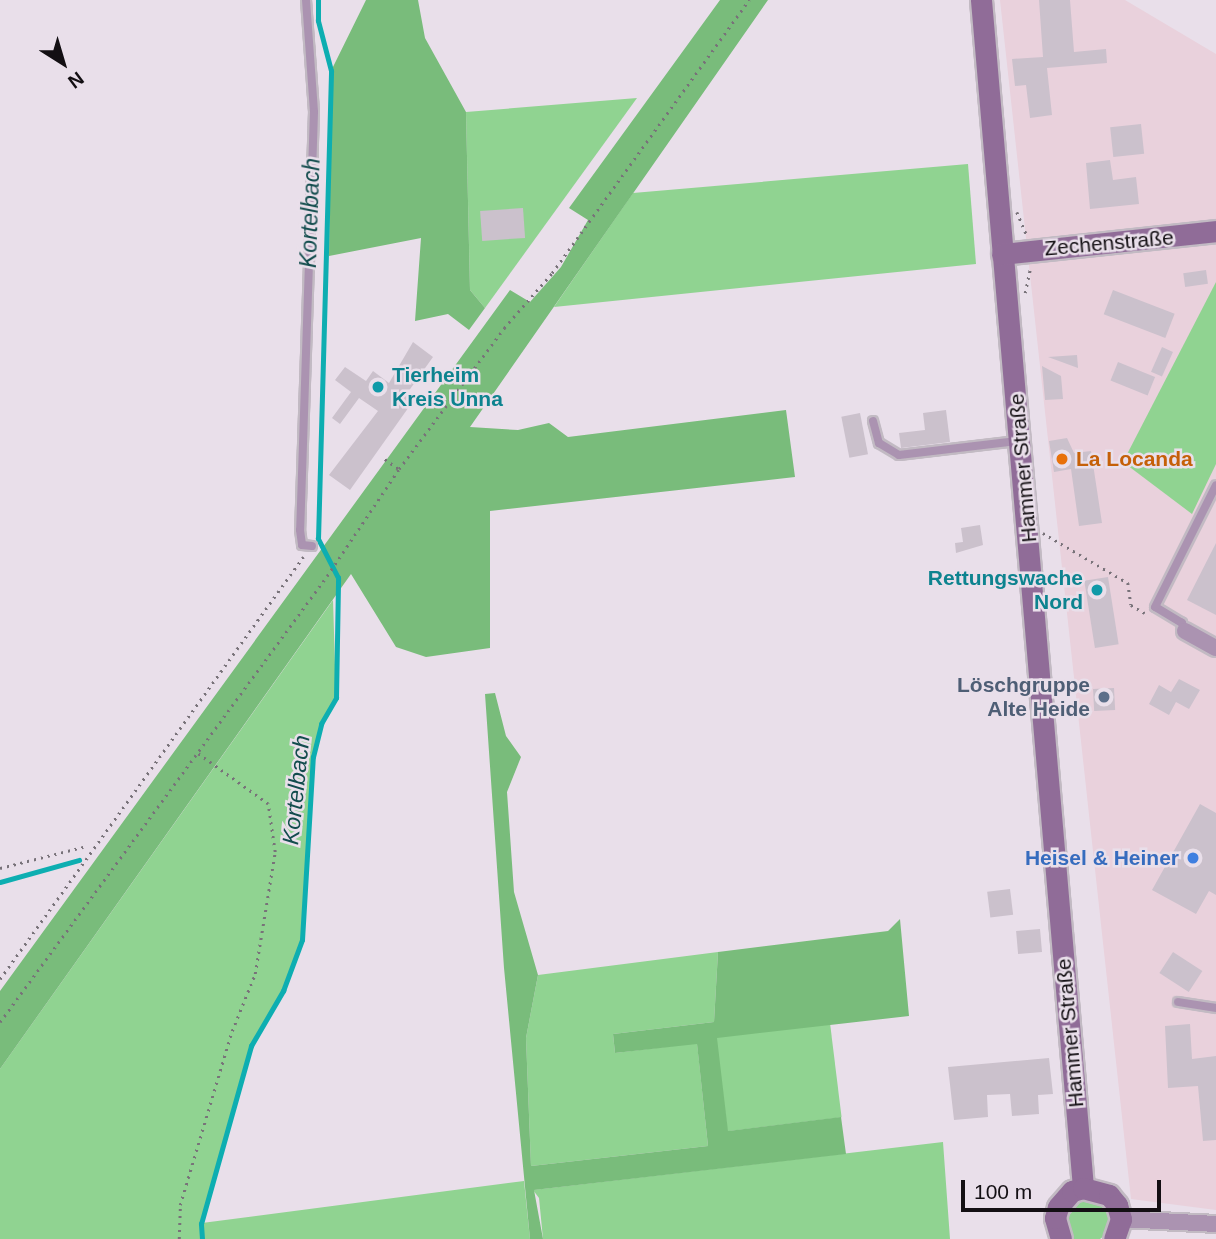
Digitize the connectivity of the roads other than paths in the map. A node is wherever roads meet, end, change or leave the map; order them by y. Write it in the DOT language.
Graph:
graph roads {
  1 [pos="306,0"];
  2 [pos="981,0"];
  3 [pos="1216,231"];
  4 [pos="1002,254"];
  5 [pos="873,421"];
  6 [pos="1021,440"];
  7 [pos="1216,485"];
  8 [pos="312,545"];
  9 [pos="1185,631"];
  10 [pos="1216,648"];
  11 [pos="1178,1002"];
  12 [pos="1216,1008"];
  13 [pos="1083,1188"];
  14 [pos="1216,1223"];
  15 [pos="1117,1229"];
  16 [pos="1061,1239"];
  1 -- 8 [label="lane"];
  2 -- 4 [label="main road, Hammer Straße"];
  3 -- 4 [label="main road, Zechenstraße"];
  4 -- 6 [label="main road, Hammer Straße"];
  5 -- 6 [label="lane"];
  6 -- 13 [label="main road, Hammer Straße"];
  7 -- 9 [label="lane"];
  9 -- 10 [label="street"];
  11 -- 12 [label="lane"];
  13 -- 15 [label="main road"];
  13 -- 16 [label="main road"];
  14 -- 15 [label="street"];
}
